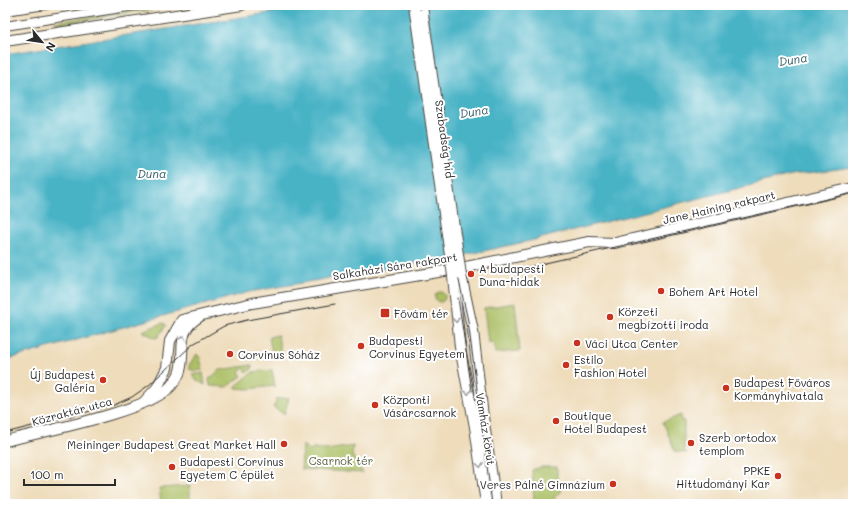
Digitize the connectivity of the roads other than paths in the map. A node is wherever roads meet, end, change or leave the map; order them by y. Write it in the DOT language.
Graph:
graph roads {
  1 [pos="46,5"];
  2 [pos="141,5"];
  3 [pos="242,5"];
  4 [pos="414,5"];
  5 [pos="422,5"];
  6 [pos="5,12"];
  7 [pos="5,26"];
  8 [pos="5,41"];
  9 [pos="853,188"];
  10 [pos="589,242"];
  11 [pos="457,276"];
  12 [pos="204,314"];
  13 [pos="169,358"];
  14 [pos="180,372"];
  15 [pos="144,402"];
  16 [pos="5,442"];
  17 [pos="486,504"];
  18 [pos="496,504"];
  1 -- 6 [label="street"];
  2 -- 7 [label="street"];
  3 -- 8 [label="main road"];
  4 -- 11 [label="main road, Szabadság híd, bridge"];
  5 -- 11 [label="main road, Szabadság híd, bridge"];
  9 -- 10 [label="main road, Jane Haining rakpart"];
  10 -- 12 [label="main road, Salkaházi Sára rakpart"];
  11 -- 17 [label="main road, Vámház körút, one-way"];
  11 -- 18 [label="main road, Vámház körút"];
  12 -- 13 [label="main road, Salkaházi Sára rakpart"];
  14 -- 12 [label="main road, Salkaházi Sára rakpart, one-way"];
  13 -- 15 [label="main road, Közraktár utca"];
  14 -- 15 [label="main road, Közraktár utca"];
  15 -- 16 [label="main road, Közraktár utca"];
}
